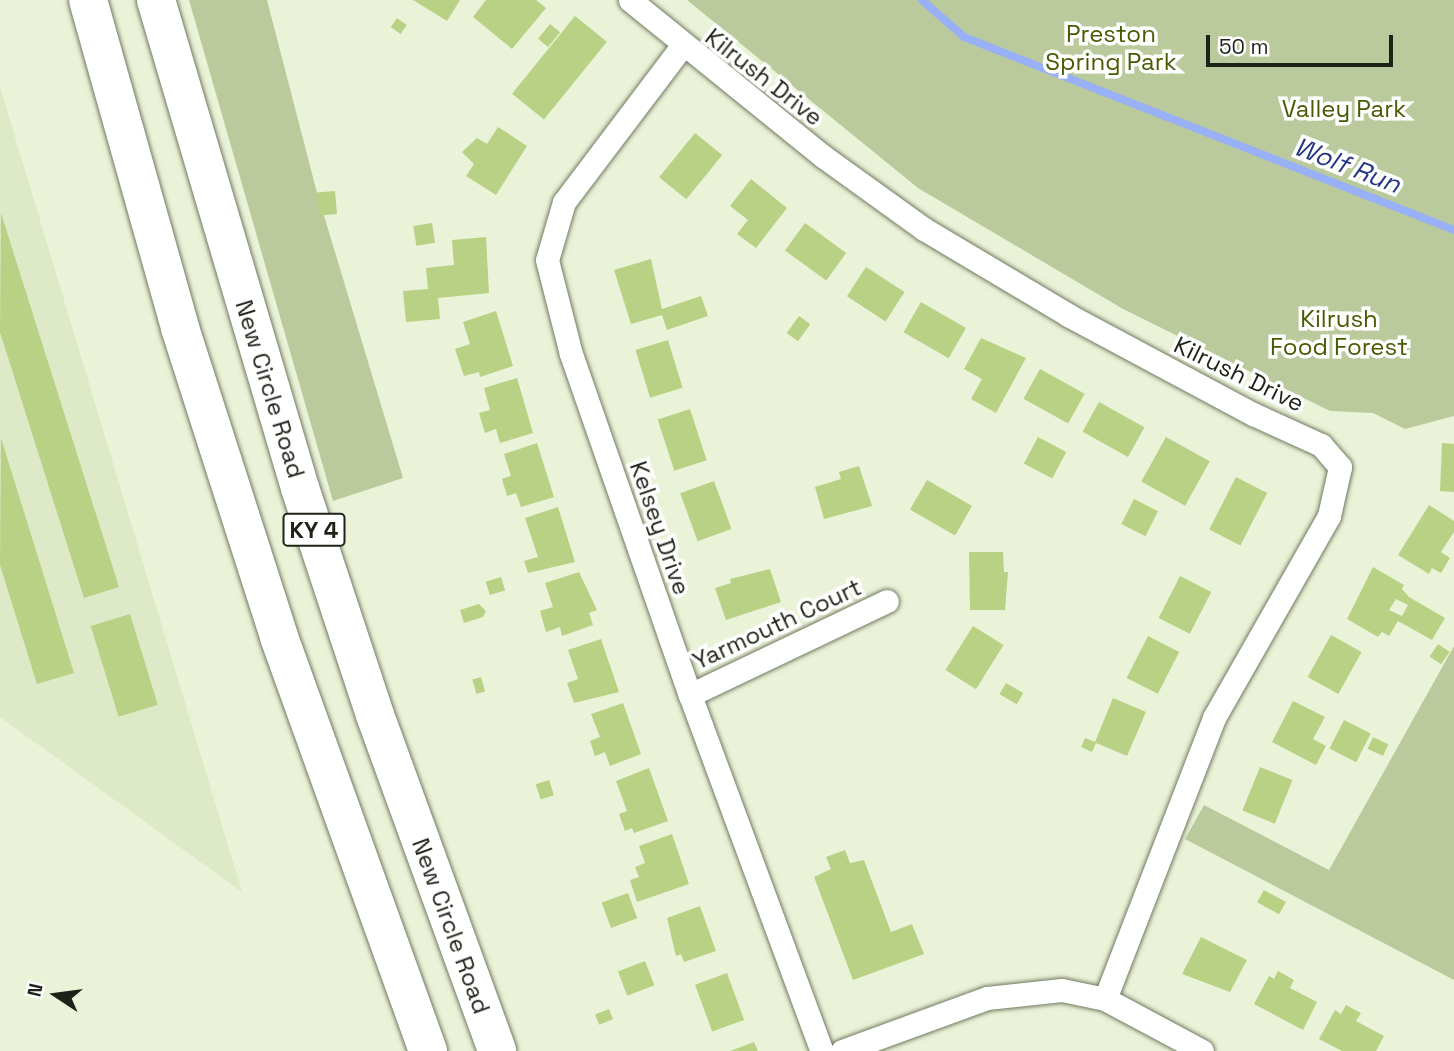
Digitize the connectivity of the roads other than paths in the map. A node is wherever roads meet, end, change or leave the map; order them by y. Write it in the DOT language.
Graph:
graph roads {
  1 [pos="88,0"];
  2 [pos="156,0"];
  3 [pos="630,0"];
  4 [pos="682,46"];
  5 [pos="887,601"];
  6 [pos="690,695"];
  7 [pos="1104,999"];
  8 [pos="428,1051"];
  9 [pos="497,1051"];
  10 [pos="822,1051"];
  11 [pos="842,1051"];
  12 [pos="1202,1051"];
  1 -- 8 [label="highway, KY 4"];
  2 -- 9 [label="highway, New Circle Road / KY 4"];
  3 -- 4 [label="street, Kilrush Drive"];
  4 -- 6 [label="street, Kelsey Drive"];
  4 -- 7 [label="street, Kilrush Drive"];
  5 -- 6 [label="street, Yarmouth Court"];
  6 -- 10 [label="street, Kelsey Drive"];
  7 -- 11 [label="street"];
  7 -- 12 [label="street"];
}
